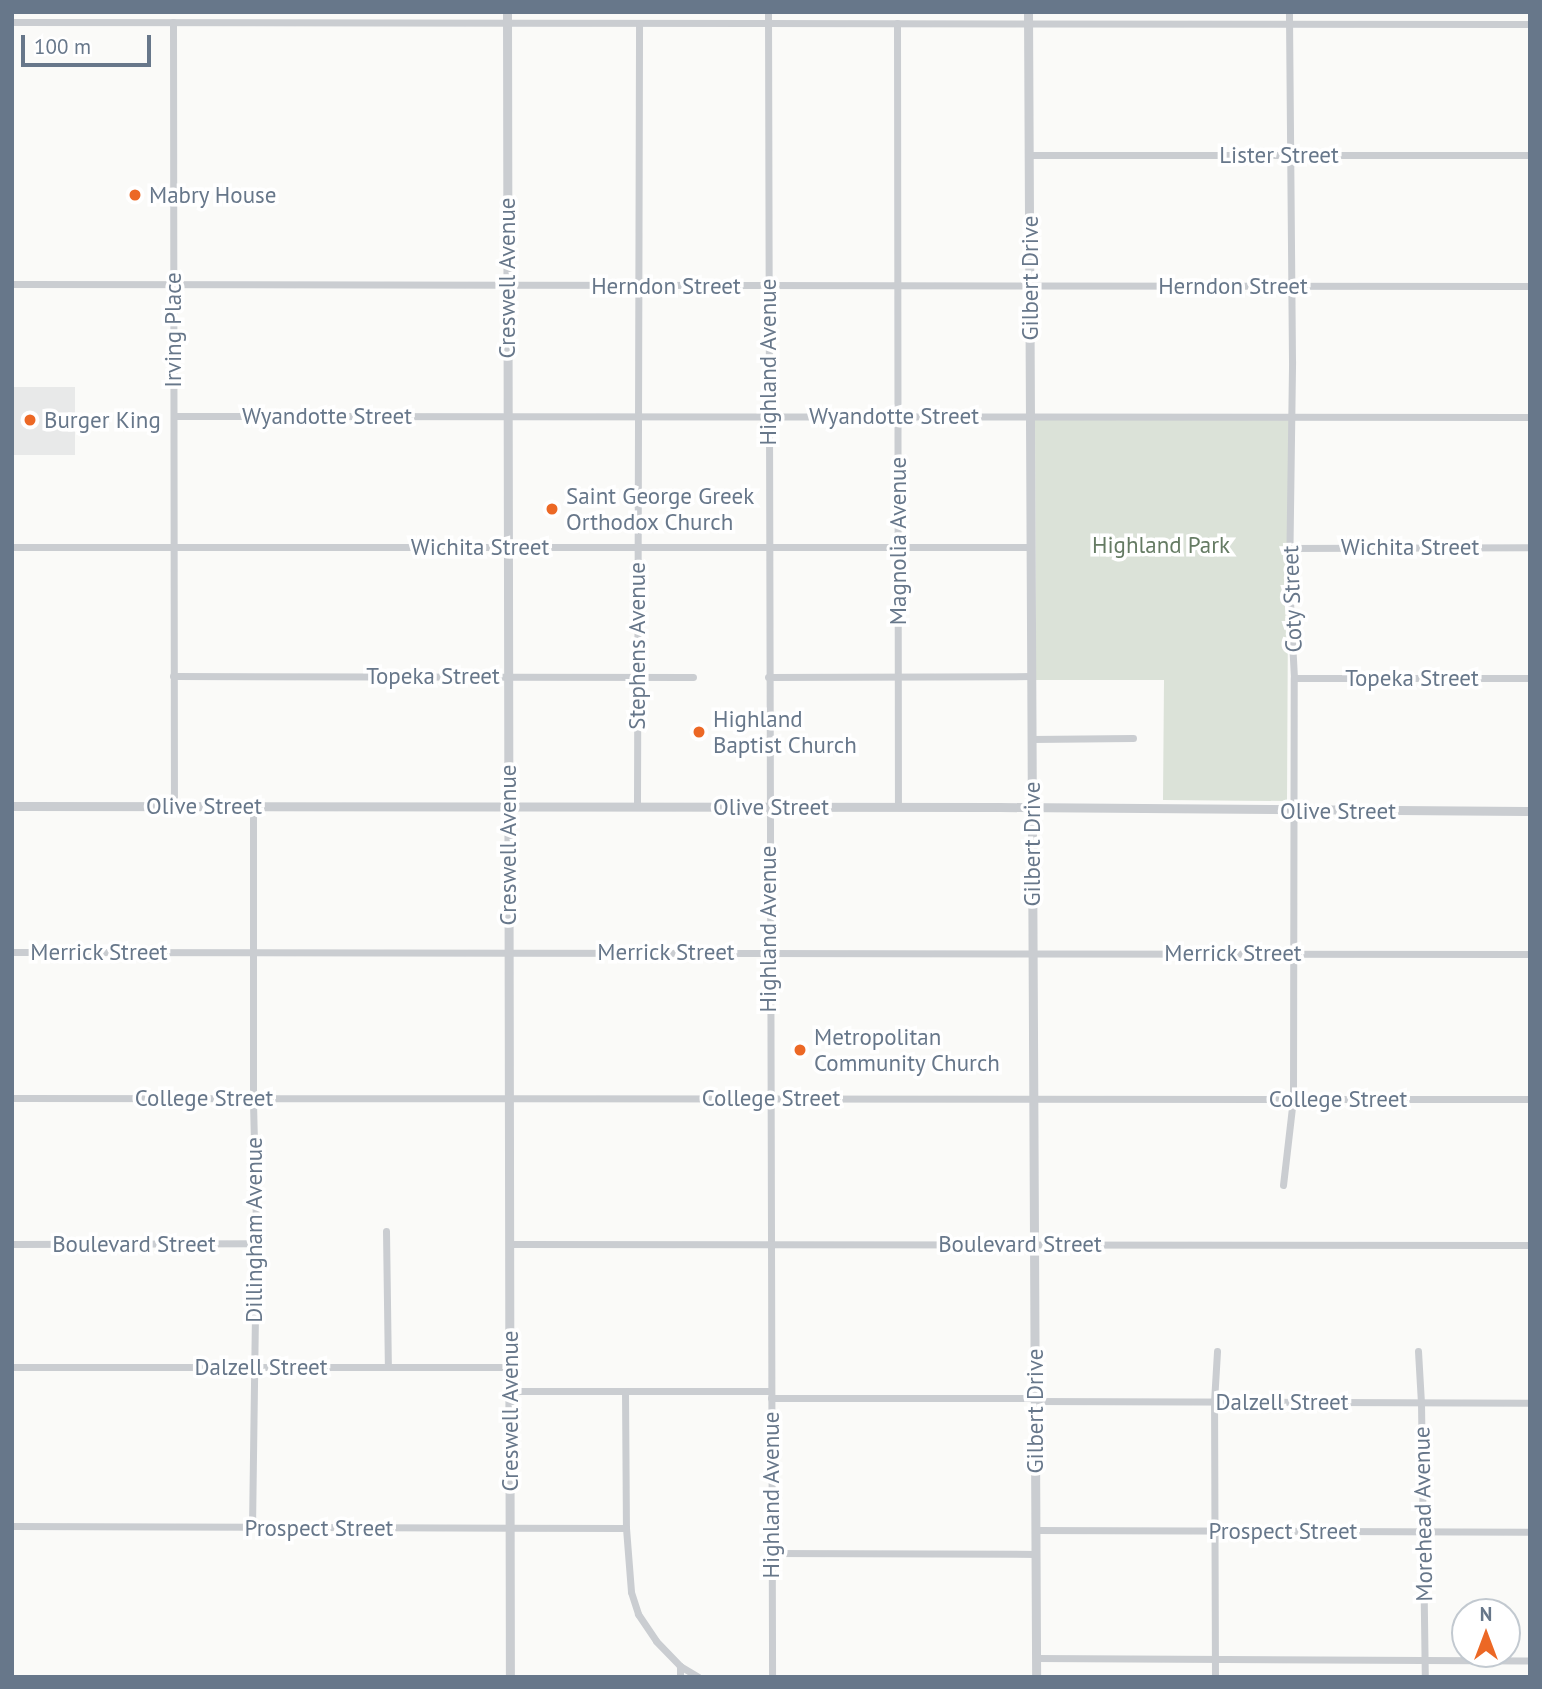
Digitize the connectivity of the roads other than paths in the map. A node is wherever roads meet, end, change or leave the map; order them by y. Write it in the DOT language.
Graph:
graph roads {
  1 [pos="104,12"];
  2 [pos="245,12"];
  3 [pos="768,12"];
  4 [pos="1028,12"];
  5 [pos="1289,12"];
  6 [pos="507,17"];
  7 [pos="12,22"];
  8 [pos="104,22"];
  9 [pos="173,22"];
  10 [pos="245,22"];
  11 [pos="639,23"];
  12 [pos="768,23"];
  13 [pos="897,23"];
  14 [pos="1028,23"];
  15 [pos="1289,23"];
  16 [pos="1530,24"];
  17 [pos="1029,155"];
  18 [pos="1290,155"];
  19 [pos="1530,155"];
  20 [pos="12,284"];
  21 [pos="173,285"];
  22 [pos="507,285"];
  23 [pos="639,286"];
  24 [pos="768,286"];
  25 [pos="898,286"];
  26 [pos="1030,286"];
  27 [pos="1290,286"];
  28 [pos="1530,286"];
  29 [pos="174,416"];
  30 [pos="508,416"];
  31 [pos="637,416"];
  32 [pos="768,416"];
  33 [pos="898,416"];
  34 [pos="1030,416"];
  35 [pos="1291,417"];
  36 [pos="1530,417"];
  37 [pos="173,546"];
  38 [pos="637,546"];
  39 [pos="898,546"];
  40 [pos="12,547"];
  41 [pos="508,547"];
  42 [pos="768,547"];
  43 [pos="1031,547"];
  44 [pos="1530,547"];
  45 [pos="1289,548"];
  46 [pos="173,676"];
  47 [pos="507,676"];
  48 [pos="1031,676"];
  49 [pos="637,677"];
  50 [pos="693,677"];
  51 [pos="768,677"];
  52 [pos="898,677"];
  53 [pos="1294,678"];
  54 [pos="1530,678"];
  55 [pos="1133,738"];
  56 [pos="1032,739"];
  57 [pos="12,806"];
  58 [pos="174,806"];
  59 [pos="253,806"];
  60 [pos="508,806"];
  61 [pos="637,806"];
  62 [pos="768,807"];
  63 [pos="898,807"];
  64 [pos="1032,808"];
  65 [pos="1293,811"];
  66 [pos="1530,811"];
  67 [pos="12,952"];
  68 [pos="254,952"];
  69 [pos="509,952"];
  70 [pos="768,952"];
  71 [pos="1033,952"];
  72 [pos="1293,953"];
  73 [pos="1530,954"];
  74 [pos="12,1098"];
  75 [pos="253,1098"];
  76 [pos="509,1098"];
  77 [pos="769,1098"];
  78 [pos="1033,1098"];
  79 [pos="1293,1098"];
  80 [pos="1530,1099"];
  81 [pos="1283,1185"];
  82 [pos="386,1231"];
  83 [pos="256,1243"];
  84 [pos="12,1244"];
  85 [pos="510,1244"];
  86 [pos="770,1244"];
  87 [pos="1034,1244"];
  88 [pos="1530,1245"];
  89 [pos="1217,1351"];
  90 [pos="1418,1351"];
  91 [pos="12,1367"];
  92 [pos="254,1367"];
  93 [pos="388,1367"];
  94 [pos="509,1367"];
  95 [pos="509,1391"];
  96 [pos="625,1391"];
  97 [pos="771,1394"];
  98 [pos="1035,1400"];
  99 [pos="1214,1402"];
  100 [pos="1422,1403"];
  101 [pos="1530,1403"];
  102 [pos="12,1526"];
  103 [pos="251,1528"];
  104 [pos="510,1528"];
  105 [pos="626,1528"];
  106 [pos="1035,1530"];
  107 [pos="1213,1530"];
  108 [pos="1423,1532"];
  109 [pos="1530,1532"];
  110 [pos="771,1553"];
  111 [pos="1035,1554"];
  112 [pos="1036,1658"];
  113 [pos="1215,1659"];
  114 [pos="1425,1660"];
  115 [pos="1530,1661"];
  116 [pos="680,1666"];
  117 [pos="510,1677"];
  118 [pos="680,1677"];
  119 [pos="698,1677"];
  120 [pos="772,1677"];
  121 [pos="1036,1677"];
  122 [pos="1215,1677"];
  123 [pos="1425,1677"];
  1 -- 8 [label="street"];
  2 -- 10 [label="street"];
  3 -- 12 [label="street, Highland Avenue"];
  4 -- 14 [label="street, Gilbert Drive"];
  5 -- 15 [label="street, Coty Street"];
  6 -- 10 [label="street"];
  6 -- 11 [label="street"];
  6 -- 22 [label="street, Creswell Avenue"];
  7 -- 8 [label="street"];
  8 -- 9 [label="street"];
  9 -- 10 [label="street"];
  9 -- 21 [label="street, Irving Place"];
  11 -- 12 [label="street"];
  11 -- 23 [label="street, Stephens Avenue"];
  12 -- 13 [label="street"];
  12 -- 24 [label="street, Highland Avenue"];
  13 -- 14 [label="street"];
  13 -- 25 [label="street, Magnolia Avenue"];
  14 -- 15 [label="street"];
  14 -- 17 [label="street, Gilbert Drive"];
  15 -- 16 [label="street"];
  15 -- 18 [label="street, Coty Street"];
  17 -- 18 [label="street, Lister Street"];
  17 -- 26 [label="street, Gilbert Drive"];
  18 -- 19 [label="street, Lister Street"];
  18 -- 27 [label="street, Coty Street"];
  20 -- 21 [label="street, Herndon Street"];
  21 -- 22 [label="street, Herndon Street"];
  21 -- 29 [label="street, Irving Place"];
  22 -- 23 [label="street, Herndon Street"];
  22 -- 30 [label="street, Creswell Avenue"];
  23 -- 24 [label="street, Herndon Street"];
  23 -- 31 [label="street, Stephens Avenue"];
  24 -- 25 [label="street, Herndon Street"];
  24 -- 32 [label="street, Highland Avenue"];
  25 -- 26 [label="street, Herndon Street"];
  25 -- 33 [label="street, Magnolia Avenue"];
  26 -- 27 [label="street, Herndon Street"];
  26 -- 34 [label="street, Gilbert Drive"];
  27 -- 28 [label="street, Herndon Street"];
  27 -- 35 [label="street, Coty Street"];
  29 -- 30 [label="street, Wyandotte Street"];
  29 -- 37 [label="street, Irving Place"];
  30 -- 31 [label="street, Wyandotte Street"];
  30 -- 41 [label="street, Creswell Avenue"];
  31 -- 32 [label="street, Wyandotte Street"];
  31 -- 38 [label="street, Stephens Avenue"];
  32 -- 33 [label="street, Wyandotte Street"];
  32 -- 42 [label="street, Highland Avenue"];
  33 -- 34 [label="street, Wyandotte Street"];
  33 -- 39 [label="street, Magnolia Avenue"];
  34 -- 35 [label="street, Wyandotte Street"];
  34 -- 43 [label="street, Gilbert Drive"];
  35 -- 36 [label="street, Wyandotte Street"];
  35 -- 45 [label="street, Coty Street"];
  37 -- 40 [label="street, Wichita Street"];
  37 -- 41 [label="street, Wichita Street"];
  37 -- 46 [label="street, Irving Place"];
  38 -- 41 [label="street, Wichita Street"];
  38 -- 42 [label="street, Wichita Street"];
  38 -- 49 [label="street, Stephens Avenue"];
  39 -- 42 [label="street, Wichita Street"];
  39 -- 43 [label="street, Wichita Street"];
  39 -- 52 [label="street, Magnolia Avenue"];
  41 -- 47 [label="street, Creswell Avenue"];
  42 -- 51 [label="street, Highland Avenue"];
  43 -- 48 [label="street, Gilbert Drive"];
  44 -- 45 [label="street, Wichita Street"];
  45 -- 53 [label="street, Coty Street"];
  46 -- 47 [label="street, Topeka Street"];
  46 -- 58 [label="street, Irving Place"];
  47 -- 49 [label="street, Topeka Street"];
  47 -- 60 [label="street, Creswell Avenue"];
  48 -- 52 [label="street"];
  48 -- 56 [label="street, Gilbert Drive"];
  49 -- 50 [label="street, Topeka Street"];
  49 -- 61 [label="street, Stephens Avenue"];
  51 -- 52 [label="street"];
  51 -- 62 [label="street, Highland Avenue"];
  52 -- 63 [label="street, Magnolia Avenue"];
  53 -- 54 [label="street, Topeka Street"];
  53 -- 65 [label="street, Coty Street"];
  55 -- 56 [label="street"];
  56 -- 64 [label="street, Gilbert Drive"];
  57 -- 58 [label="street, Olive Street"];
  58 -- 59 [label="street, Olive Street"];
  59 -- 60 [label="street, Olive Street"];
  59 -- 68 [label="street, Dillingham Avenue"];
  60 -- 61 [label="street, Olive Street"];
  60 -- 69 [label="street, Creswell Avenue"];
  61 -- 62 [label="street, Olive Street"];
  62 -- 63 [label="street, Olive Street"];
  62 -- 70 [label="street, Highland Avenue"];
  63 -- 64 [label="street, Olive Street"];
  64 -- 65 [label="street, Olive Street"];
  64 -- 71 [label="street, Gilbert Drive"];
  65 -- 66 [label="street, Olive Street"];
  65 -- 72 [label="street, Coty Street"];
  67 -- 68 [label="street, Merrick Street"];
  68 -- 69 [label="street, Merrick Street"];
  68 -- 75 [label="street, Dillingham Avenue"];
  69 -- 70 [label="street, Merrick Street"];
  69 -- 76 [label="street, Creswell Avenue"];
  70 -- 71 [label="street, Merrick Street"];
  70 -- 77 [label="street, Highland Avenue"];
  71 -- 72 [label="street, Merrick Street"];
  71 -- 78 [label="street, Gilbert Drive"];
  72 -- 73 [label="street, Merrick Street"];
  72 -- 79 [label="street, Coty Street"];
  74 -- 75 [label="street, College Street"];
  75 -- 76 [label="street, College Street"];
  75 -- 83 [label="street, Dillingham Avenue"];
  76 -- 77 [label="street, College Street"];
  76 -- 85 [label="street, Creswell Avenue"];
  77 -- 78 [label="street, College Street"];
  77 -- 86 [label="street, Highland Avenue"];
  78 -- 79 [label="street, College Street"];
  78 -- 87 [label="street, Gilbert Drive"];
  79 -- 80 [label="street, College Street"];
  79 -- 81 [label="street, Coty Street"];
  82 -- 93 [label="street"];
  83 -- 84 [label="street, Boulevard Street"];
  83 -- 92 [label="street, Dillingham Avenue"];
  85 -- 86 [label="street, Boulevard Street"];
  85 -- 94 [label="street, Creswell Avenue"];
  86 -- 87 [label="street, Boulevard Street"];
  86 -- 97 [label="street, Highland Avenue"];
  87 -- 88 [label="street, Boulevard Street"];
  87 -- 98 [label="street, Gilbert Drive"];
  89 -- 99 [label="street"];
  90 -- 100 [label="street, Morehead Avenue"];
  91 -- 92 [label="street, Dalzell Street"];
  92 -- 93 [label="street, Dalzell Street"];
  92 -- 103 [label="street, Dillingham Avenue"];
  93 -- 94 [label="street, Dalzell Street"];
  94 -- 95 [label="street, Creswell Avenue"];
  95 -- 96 [label="street, Dalzell Street"];
  95 -- 104 [label="street, Creswell Avenue"];
  96 -- 97 [label="street, Dalzell Street"];
  96 -- 105 [label="street"];
  97 -- 98 [label="street, Dalzell Street"];
  97 -- 110 [label="street, Highland Avenue"];
  98 -- 99 [label="street, Dalzell Street"];
  98 -- 106 [label="street, Gilbert Drive"];
  99 -- 100 [label="street, Dalzell Street"];
  99 -- 107 [label="street"];
  100 -- 101 [label="street, Dalzell Street"];
  100 -- 108 [label="street, Morehead Avenue"];
  102 -- 103 [label="street, Prospect Street"];
  103 -- 104 [label="street, Prospect Street"];
  104 -- 105 [label="street, Prospect Street"];
  104 -- 117 [label="street, Creswell Avenue"];
  105 -- 116 [label="street"];
  106 -- 107 [label="street, Prospect Street"];
  106 -- 111 [label="street, Gilbert Drive"];
  107 -- 108 [label="street, Prospect Street"];
  107 -- 113 [label="street"];
  108 -- 109 [label="street, Prospect Street"];
  108 -- 114 [label="street, Morehead Avenue"];
  110 -- 111 [label="street"];
  110 -- 120 [label="street, Highland Avenue"];
  111 -- 112 [label="street, Gilbert Drive"];
  112 -- 113 [label="street"];
  112 -- 121 [label="street, Gilbert Drive"];
  113 -- 114 [label="street"];
  113 -- 122 [label="street"];
  114 -- 115 [label="street"];
  114 -- 123 [label="street, Morehead Avenue"];
  116 -- 118 [label="street"];
  116 -- 119 [label="street"];
}
